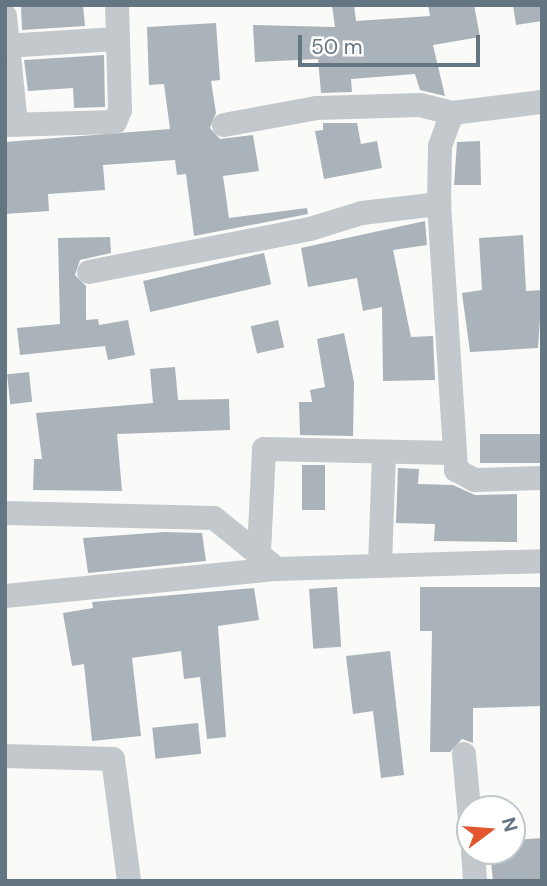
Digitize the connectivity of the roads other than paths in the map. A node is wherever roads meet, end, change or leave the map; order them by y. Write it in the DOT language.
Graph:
graph roads {
  1 [pos="117,5"];
  2 [pos="5,16"];
  3 [pos="116,39"];
  4 [pos="9,46"];
  5 [pos="542,102"];
  6 [pos="452,113"];
  7 [pos="11,125"];
  8 [pos="224,125"];
  9 [pos="439,204"];
  10 [pos="89,272"];
  11 [pos="453,453"];
  12 [pos="384,454"];
  13 [pos="542,478"];
  14 [pos="5,513"];
  15 [pos="259,552"];
  16 [pos="542,561"];
  17 [pos="380,564"];
  18 [pos="277,569"];
  19 [pos="5,596"];
  20 [pos="464,754"];
  21 [pos="5,756"];
  22 [pos="468,795"];
  23 [pos="129,881"];
  1 -- 3 [label="street"];
  2 -- 4 [label="street"];
  3 -- 4 [label="street"];
  3 -- 7 [label="street"];
  4 -- 7 [label="street"];
  5 -- 6 [label="street"];
  6 -- 8 [label="street"];
  6 -- 9 [label="street"];
  9 -- 10 [label="street"];
  9 -- 11 [label="street"];
  11 -- 12 [label="street"];
  11 -- 13 [label="street"];
  12 -- 15 [label="street"];
  12 -- 17 [label="street"];
  14 -- 15 [label="street"];
  15 -- 18 [label="street"];
  16 -- 17 [label="street"];
  17 -- 18 [label="street"];
  18 -- 19 [label="street"];
  20 -- 22 [label="street"];
  21 -- 23 [label="street"];
}
